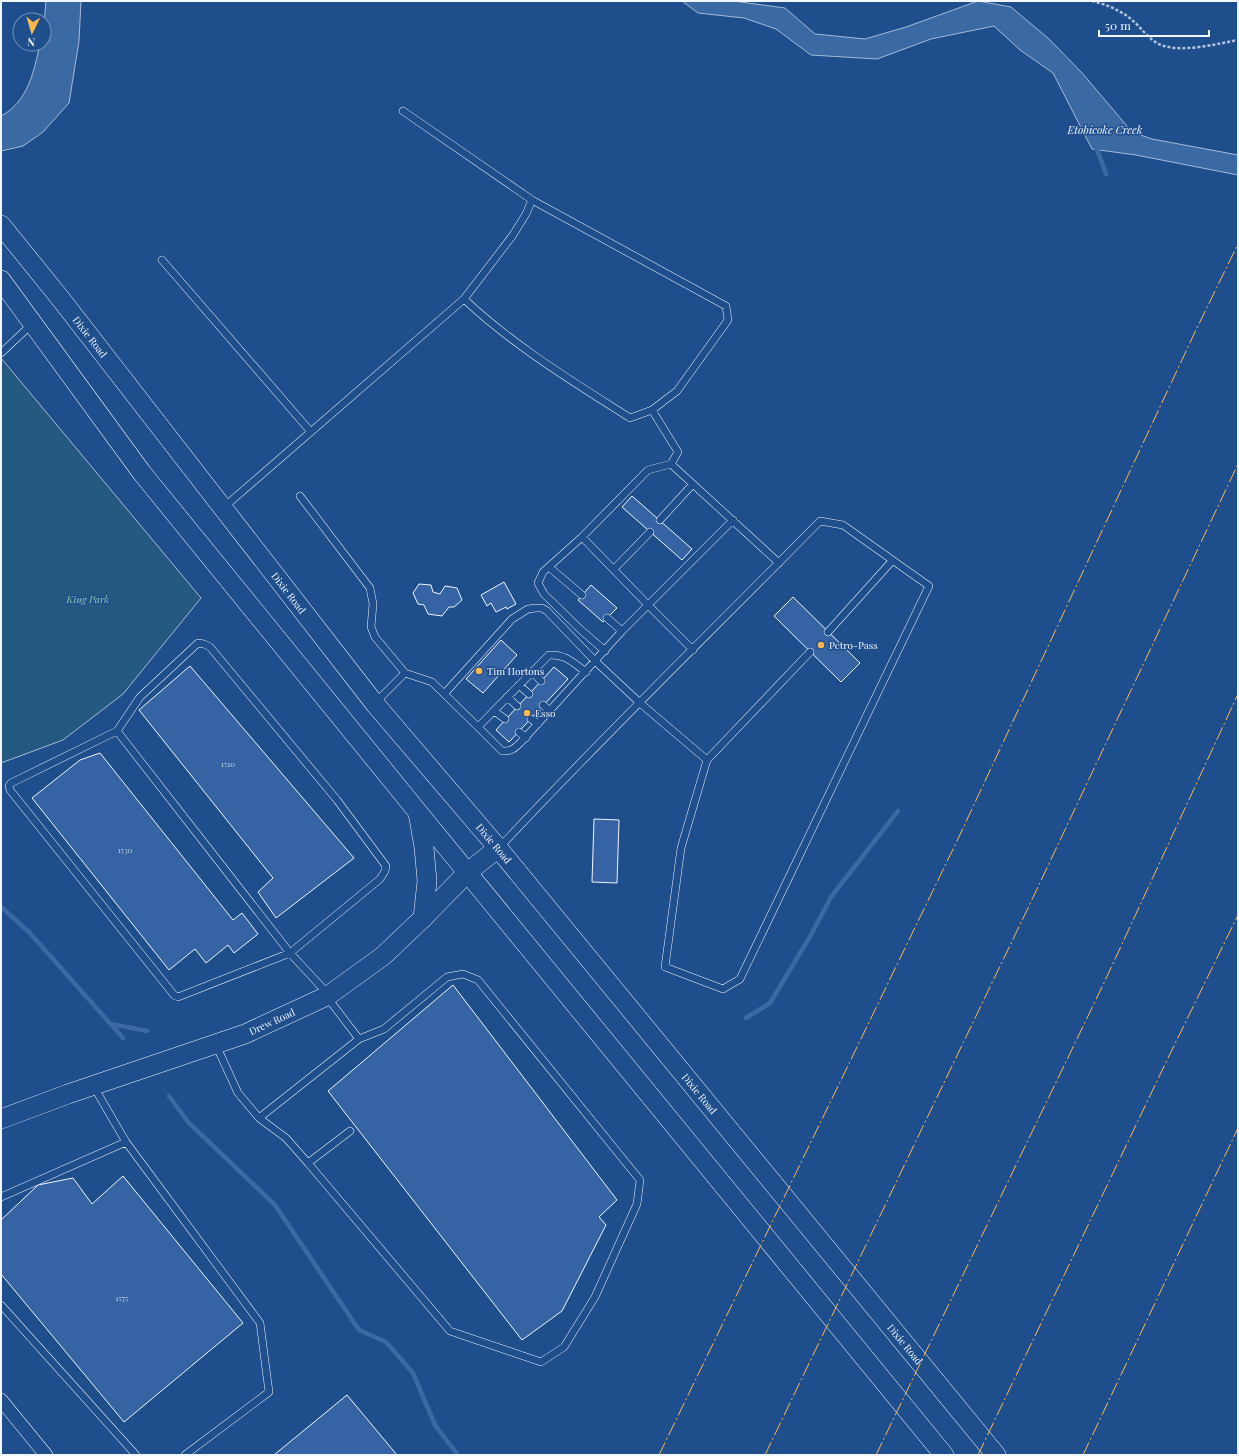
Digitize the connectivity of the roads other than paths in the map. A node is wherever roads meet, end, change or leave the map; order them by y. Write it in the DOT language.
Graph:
graph roads {
  1 [pos="403,111"];
  2 [pos="532,200"];
  3 [pos="1,224"];
  4 [pos="162,260"];
  5 [pos="1,280"];
  6 [pos="464,299"];
  7 [pos="33,323"];
  8 [pos="1,353"];
  9 [pos="652,410"];
  10 [pos="311,432"];
  11 [pos="671,464"];
  12 [pos="693,484"];
  13 [pos="300,496"];
  14 [pos="223,508"];
  15 [pos="660,520"];
  16 [pos="733,520"];
  17 [pos="650,532"];
  18 [pos="582,536"];
  19 [pos="892,561"];
  20 [pos="779,563"];
  21 [pos="548,567"];
  22 [pos="614,569"];
  23 [pos="582,595"];
  24 [pos="648,605"];
  25 [pos="607,618"];
  26 [pos="622,631"];
  27 [pos="828,632"];
  28 [pos="693,650"];
  29 [pos="605,651"];
  30 [pos="810,652"];
  31 [pos="595,661"];
  32 [pos="532,672"];
  33 [pos="586,672"];
  34 [pos="405,673"];
  35 [pos="541,680"];
  36 [pos="519,685"];
  37 [pos="444,693"];
  38 [pos="555,693"];
  39 [pos="529,694"];
  40 [pos="507,697"];
  41 [pos="561,699"];
  42 [pos="640,703"];
  43 [pos="375,704"];
  44 [pos="543,705"];
  45 [pos="517,706"];
  46 [pos="494,711"];
  47 [pos="550,711"];
  48 [pos="531,718"];
  49 [pos="505,719"];
  50 [pos="538,724"];
  51 [pos="478,726"];
  52 [pos="117,731"];
  53 [pos="519,732"];
  54 [pos="526,738"];
  55 [pos="707,760"];
  56 [pos="418,811"];
  57 [pos="498,848"];
  58 [pos="468,872"];
  59 [pos="423,918"];
  60 [pos="290,953"];
  61 [pos="328,996"];
  62 [pos="359,1039"];
  63 [pos="215,1044"];
  64 [pos="93,1086"];
  65 [pos="259,1118"];
  66 [pos="1,1119"];
  67 [pos="350,1131"];
  68 [pos="126,1142"];
  69 [pos="308,1163"];
  70 [pos="1,1197"];
  71 [pos="1,1306"];
  72 [pos="1,1400"];
  73 [pos="46,1455"];
  74 [pos="136,1455"];
  75 [pos="185,1455"];
  76 [pos="944,1455"];
  77 [pos="996,1455"];
  1 -- 2 [label="lane"];
  2 -- 6 [label="lane"];
  2 -- 9 [label="lane"];
  3 -- 14 [label="main road, Dixie Road"];
  4 -- 10 [label="lane"];
  5 -- 7 [label="main road"];
  6 -- 9 [label="lane"];
  6 -- 10 [label="lane"];
  7 -- 8 [label="lane"];
  7 -- 56 [label="main road"];
  9 -- 11 [label="lane"];
  10 -- 14 [label="lane"];
  11 -- 12 [label="lane"];
  11 -- 18 [label="lane"];
  12 -- 15 [label="lane"];
  12 -- 16 [label="lane"];
  13 -- 34 [label="lane"];
  14 -- 43 [label="main road, Dixie Road"];
  16 -- 20 [label="lane"];
  16 -- 24 [label="lane"];
  17 -- 22 [label="lane"];
  18 -- 21 [label="lane"];
  18 -- 22 [label="lane"];
  19 -- 20 [label="lane"];
  19 -- 27 [label="lane"];
  19 -- 55 [label="lane"];
  20 -- 28 [label="lane"];
  21 -- 23 [label="lane"];
  21 -- 29 [label="lane"];
  22 -- 24 [label="lane"];
  24 -- 26 [label="lane"];
  24 -- 28 [label="lane"];
  25 -- 26 [label="lane"];
  26 -- 29 [label="lane"];
  28 -- 42 [label="lane"];
  29 -- 31 [label="lane"];
  30 -- 55 [label="lane"];
  31 -- 33 [label="lane"];
  31 -- 37 [label="lane"];
  31 -- 42 [label="lane"];
  32 -- 33 [label="lane"];
  32 -- 35 [label="lane"];
  32 -- 36 [label="lane"];
  33 -- 41 [label="lane"];
  34 -- 37 [label="lane"];
  34 -- 43 [label="lane"];
  36 -- 39 [label="lane"];
  36 -- 40 [label="lane"];
  37 -- 51 [label="lane"];
  38 -- 41 [label="lane"];
  40 -- 45 [label="lane"];
  40 -- 46 [label="lane"];
  41 -- 47 [label="lane"];
  42 -- 55 [label="lane"];
  42 -- 57 [label="lane"];
  43 -- 57 [label="main road, Dixie Road"];
  44 -- 47 [label="lane"];
  46 -- 49 [label="lane"];
  46 -- 51 [label="lane"];
  47 -- 50 [label="lane"];
  48 -- 50 [label="lane"];
  50 -- 54 [label="lane"];
  51 -- 54 [label="lane"];
  52 -- 60 [label="lane"];
  52 -- 60 [label="lane"];
  52 -- 60 [label="lane"];
  53 -- 54 [label="lane"];
  56 -- 58 [label="main road"];
  56 -- 59 [label="main road"];
  57 -- 58 [label="main road, Drew Road"];
  57 -- 77 [label="main road, Dixie Road"];
  58 -- 59 [label="main road, Drew Road"];
  58 -- 76 [label="main road"];
  59 -- 61 [label="main road, Drew Road"];
  60 -- 61 [label="lane"];
  61 -- 62 [label="lane"];
  61 -- 63 [label="main road, Drew Road"];
  62 -- 65 [label="lane"];
  62 -- 69 [label="lane"];
  63 -- 64 [label="main road, Drew Road"];
  63 -- 65 [label="lane"];
  64 -- 66 [label="main road, Drew Road"];
  64 -- 68 [label="lane"];
  65 -- 69 [label="lane"];
  67 -- 69 [label="lane"];
  68 -- 70 [label="lane"];
  68 -- 75 [label="lane"];
  71 -- 74 [label="lane"];
  72 -- 73 [label="street"];
}
